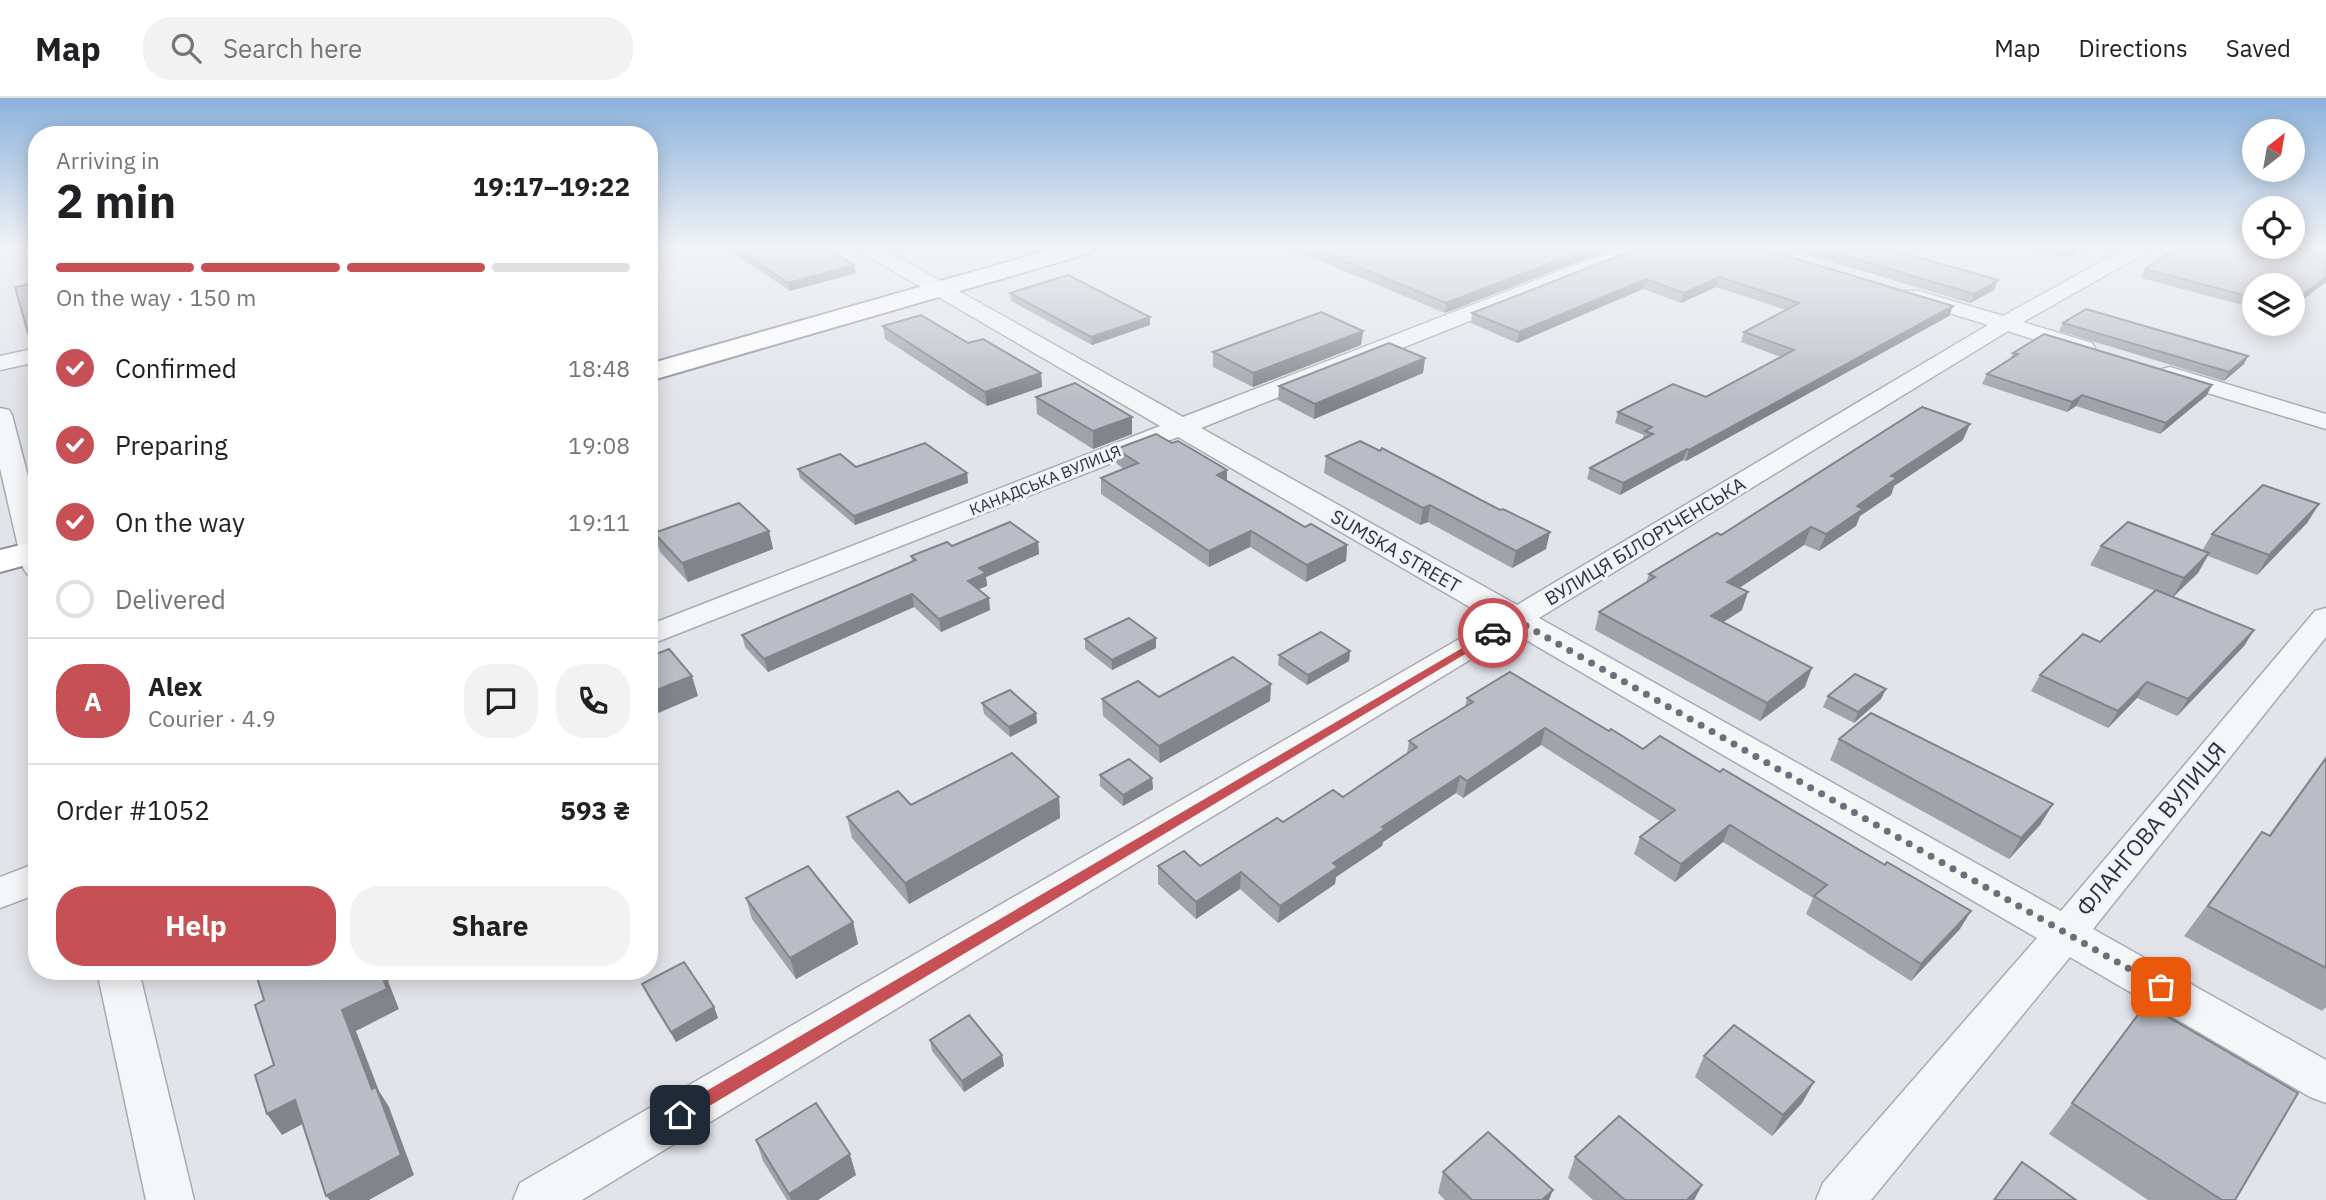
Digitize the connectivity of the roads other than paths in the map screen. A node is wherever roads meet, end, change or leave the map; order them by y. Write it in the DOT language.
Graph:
graph roads {
  1 [pos="905,299"];
  2 [pos="959,299"];
  3 [pos="1505,299"];
  4 [pos="1925,299"];
  5 [pos="2049,299"];
  6 [pos="2005,324"];
  7 [pos="2099,353"];
  8 [pos="28,357"];
  9 [pos="0,363"];
  10 [pos="2152,369"];
  11 [pos="658,370"];
  12 [pos="0,415"];
  13 [pos="2326,422"];
  14 [pos="1181,427"];
  15 [pos="28,525"];
  16 [pos="28,558"];
  17 [pos="0,561"];
  18 [pos="2326,617"];
  19 [pos="1516,620"];
  20 [pos="658,632"];
  21 [pos="28,881"];
  22 [pos="0,892"];
  23 [pos="2066,933"];
  24 [pos="120,980"];
  25 [pos="2326,1083"];
  26 [pos="170,1200"];
  27 [pos="537,1200"];
  28 [pos="1840,1200"];
  1 -- 11 [label="highway"];
  2 -- 14 [label="street, SUMSKA STREET"];
  3 -- 14 [label="street, КАНАДСЬКА ВУЛИЦЯ"];
  4 -- 6 [label="street"];
  5 -- 6 [label="street, ВУЛИЦЯ БІЛОРІЧЕНСЬКА"];
  6 -- 7 [label="street"];
  6 -- 19 [label="street, ВУЛИЦЯ БІЛОРІЧЕНСЬКА"];
  8 -- 9 [label="street"];
  10 -- 13 [label="street"];
  12 -- 15 [label="street"];
  14 -- 19 [label="street, SUMSKA STREET"];
  14 -- 20 [label="street, КАНАДСЬКА ВУЛИЦЯ"];
  16 -- 17 [label="highway"];
  18 -- 23 [label="street, ФЛАНГОВА ВУЛИЦЯ"];
  19 -- 23 [label="street, SUMSKA STREET"];
  19 -- 27 [label="street, ВУЛИЦЯ БІЛОРІЧЕНСЬКА"];
  21 -- 22 [label="street"];
  23 -- 25 [label="street, SUMSKA STREET"];
  23 -- 28 [label="street, ФЛАНГОВА ВУЛИЦЯ"];
  24 -- 26 [label="street"];
}
